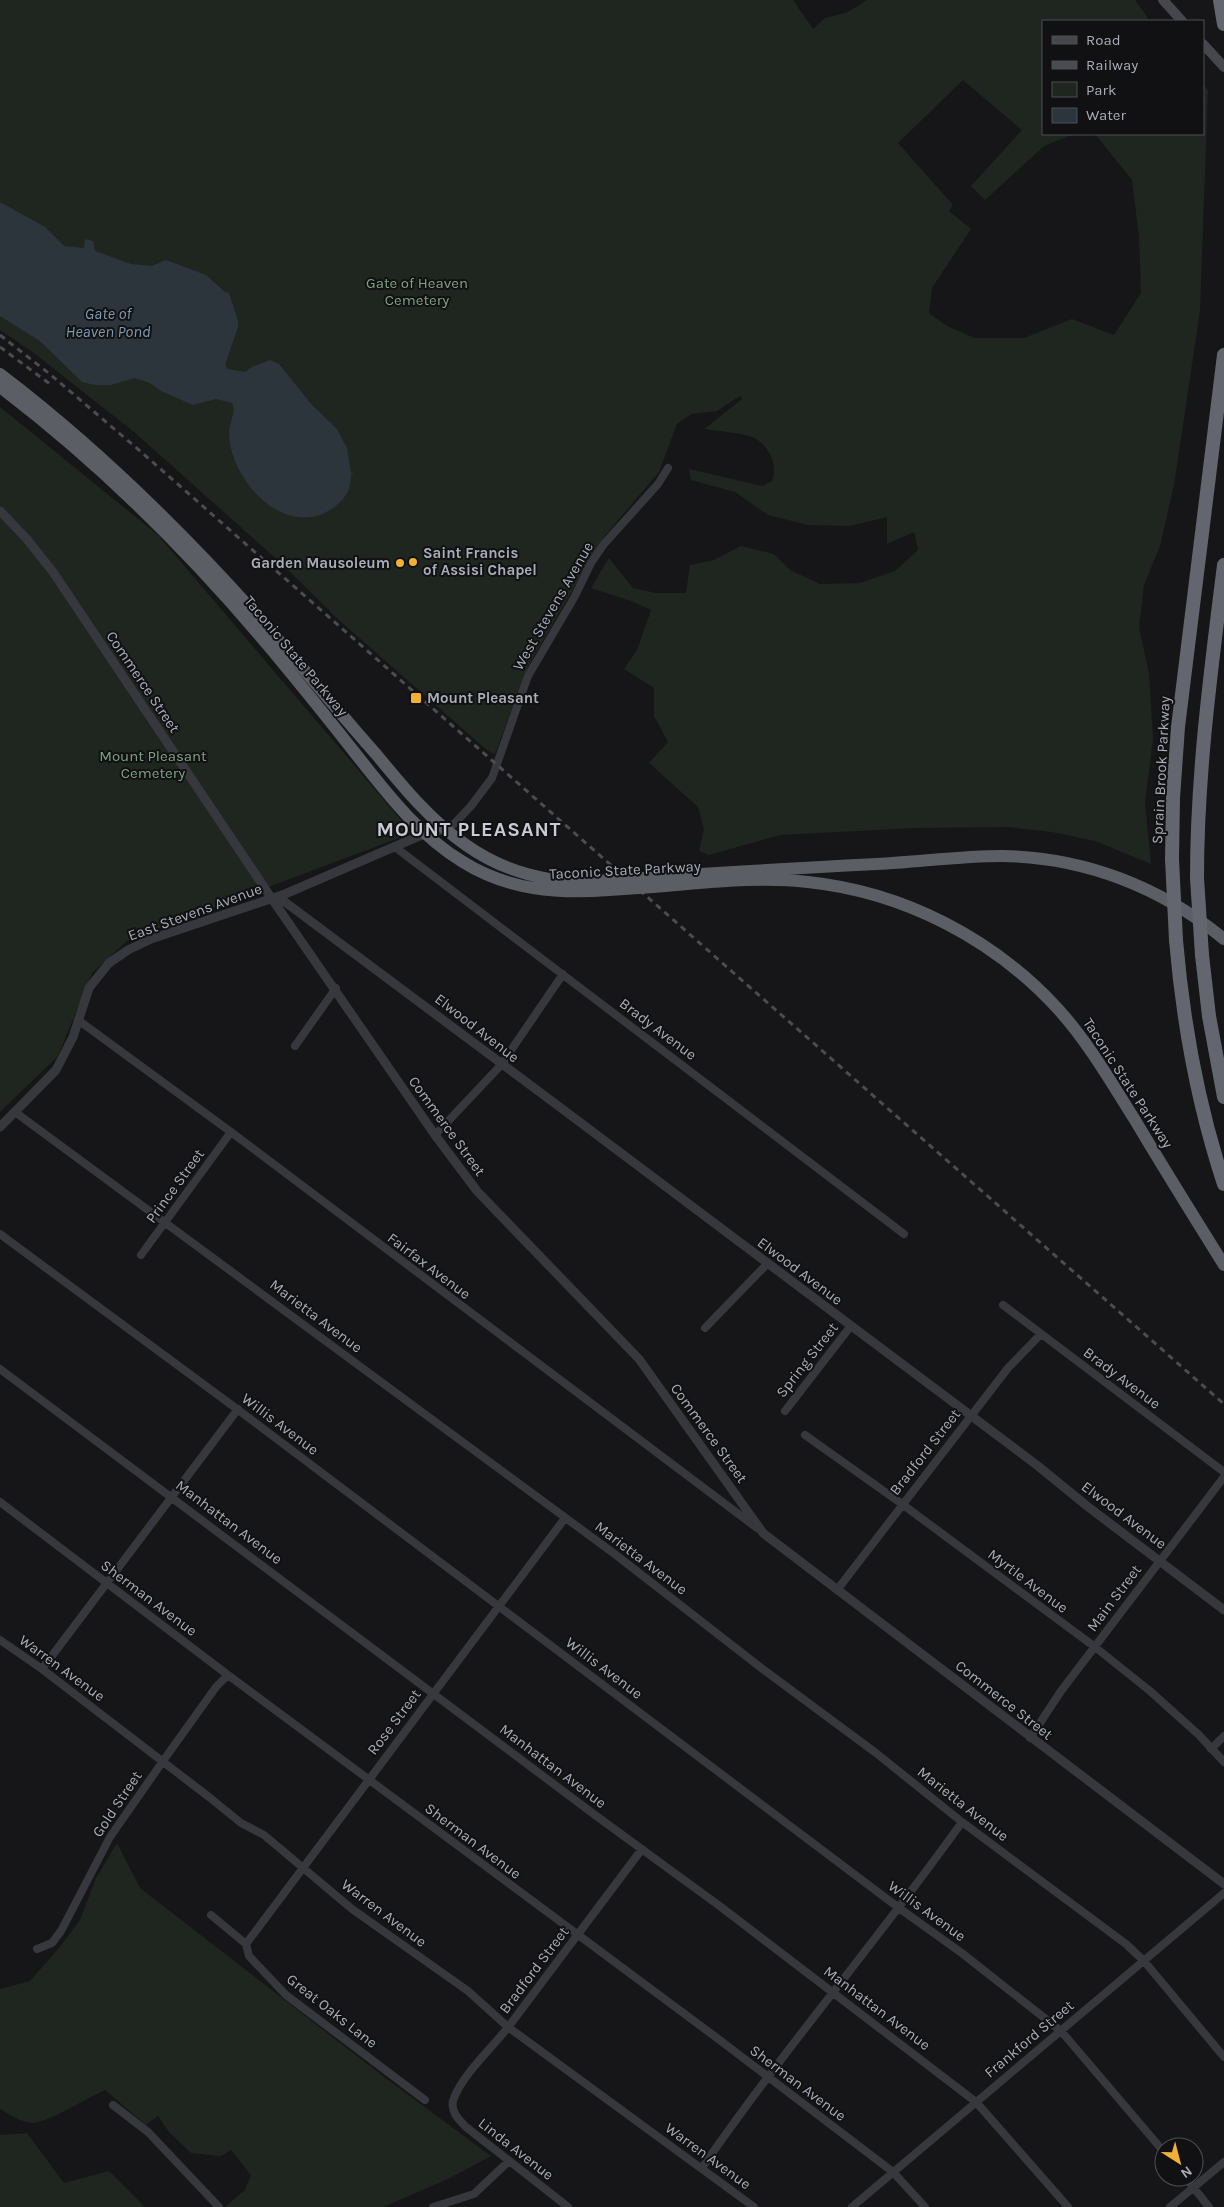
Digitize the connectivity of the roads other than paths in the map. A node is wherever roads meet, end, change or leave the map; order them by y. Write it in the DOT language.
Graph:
graph roads {
  1 [pos="1163,0"];
  2 [pos="1220,0"];
  3 [pos="1179,18"];
  4 [pos="1224,24"];
  5 [pos="1204,45"];
  6 [pos="1224,67"];
  7 [pos="1224,354"];
  8 [pos="0,374"];
  9 [pos="0,386"];
  10 [pos="668,468"];
  11 [pos="0,511"];
  12 [pos="1224,565"];
  13 [pos="445,829"];
  14 [pos="427,834"];
  15 [pos="395,847"];
  16 [pos="272,899"];
  17 [pos="1224,939"];
  18 [pos="563,974"];
  19 [pos="336,988"];
  20 [pos="78,1020"];
  21 [pos="295,1046"];
  22 [pos="501,1065"];
  23 [pos="1224,1097"];
  24 [pos="15,1112"];
  25 [pos="0,1127"];
  26 [pos="231,1132"];
  27 [pos="435,1135"];
  28 [pos="1224,1184"];
  29 [pos="166,1222"];
  30 [pos="0,1234"];
  31 [pos="904,1234"];
  32 [pos="141,1255"];
  33 [pos="768,1264"];
  34 [pos="1224,1265"];
  35 [pos="1003,1306"];
  36 [pos="850,1327"];
  37 [pos="705,1328"];
  38 [pos="1040,1335"];
  39 [pos="0,1369"];
  40 [pos="238,1409"];
  41 [pos="785,1411"];
  42 [pos="970,1416"];
  43 [pos="805,1435"];
  44 [pos="1224,1472"];
  45 [pos="1224,1477"];
  46 [pos="173,1497"];
  47 [pos="0,1502"];
  48 [pos="902,1504"];
  49 [pos="565,1518"];
  50 [pos="763,1533"];
  51 [pos="1160,1560"];
  52 [pos="107,1584"];
  53 [pos="837,1590"];
  54 [pos="498,1606"];
  55 [pos="1224,1610"];
  56 [pos="0,1640"];
  57 [pos="1095,1647"];
  58 [pos="42,1668"];
  59 [pos="228,1675"];
  60 [pos="434,1693"];
  61 [pos="1224,1736"];
  62 [pos="1030,1738"];
  63 [pos="1212,1749"];
  64 [pos="163,1761"];
  65 [pos="1224,1762"];
  66 [pos="368,1780"];
  67 [pos="962,1822"];
  68 [pos="642,1850"];
  69 [pos="304,1868"];
  70 [pos="1224,1884"];
  71 [pos="1224,1893"];
  72 [pos="899,1908"];
  73 [pos="211,1915"];
  74 [pos="576,1935"];
  75 [pos="246,1944"];
  76 [pos="37,1949"];
  77 [pos="1144,1961"];
  78 [pos="834,1993"];
  79 [pos="508,2027"];
  80 [pos="1061,2031"];
  81 [pos="1224,2056"];
  82 [pos="767,2078"];
  83 [pos="425,2100"];
  84 [pos="976,2102"];
  85 [pos="113,2105"];
  86 [pos="452,2108"];
  87 [pos="1154,2140"];
  88 [pos="509,2161"];
  89 [pos="1224,2162"];
  90 [pos="702,2168"];
  91 [pos="893,2172"];
  92 [pos="1204,2178"];
  93 [pos="1193,2187"];
  94 [pos="219,2207"];
  95 [pos="433,2207"];
  96 [pos="568,2207"];
  97 [pos="754,2207"];
  98 [pos="852,2207"];
  99 [pos="925,2207"];
  100 [pos="1068,2207"];
  101 [pos="1170,2207"];
  102 [pos="1209,2207"];
  1 -- 3 [label="main road"];
  2 -- 4 [label="highway"];
  5 -- 6 [label="main road"];
  7 -- 28 [label="highway, Sprain Brook Parkway, bridge"];
  8 -- 13 [label="highway, Taconic State Parkway"];
  9 -- 14 [label="highway, Taconic State Parkway"];
  10 -- 13 [label="street, West Stevens Avenue"];
  11 -- 16 [label="street, Commerce Street"];
  12 -- 23 [label="highway, bridge"];
  13 -- 14 [label="street, East Stevens Avenue"];
  13 -- 17 [label="highway, Taconic State Parkway, bridge"];
  14 -- 15 [label="street, East Stevens Avenue"];
  14 -- 34 [label="highway, Taconic State Parkway, bridge"];
  15 -- 16 [label="street, East Stevens Avenue"];
  15 -- 18 [label="street, Brady Avenue"];
  16 -- 19 [label="street, Commerce Street"];
  16 -- 20 [label="street, East Stevens Avenue"];
  16 -- 22 [label="street, Elwood Avenue"];
  18 -- 22 [label="street"];
  18 -- 31 [label="street, Brady Avenue"];
  19 -- 21 [label="street"];
  19 -- 27 [label="street, Commerce Street"];
  20 -- 24 [label="street, East Stevens Avenue"];
  20 -- 26 [label="street, Fairfax Avenue"];
  22 -- 27 [label="street"];
  22 -- 33 [label="street, Elwood Avenue"];
  24 -- 25 [label="street, East Stevens Avenue"];
  24 -- 29 [label="street, Marietta Avenue"];
  26 -- 29 [label="street, Prince Street"];
  26 -- 50 [label="street, Fairfax Avenue"];
  27 -- 50 [label="street, Commerce Street"];
  29 -- 32 [label="street, Prince Street"];
  29 -- 49 [label="street, Marietta Avenue"];
  30 -- 40 [label="street, Willis Avenue"];
  33 -- 36 [label="street, Elwood Avenue"];
  33 -- 37 [label="street"];
  35 -- 38 [label="street, Brady Avenue"];
  36 -- 41 [label="street, Spring Street"];
  36 -- 42 [label="street, Elwood Avenue"];
  38 -- 42 [label="street, Bradford Street"];
  38 -- 44 [label="street, Brady Avenue"];
  39 -- 46 [label="street, Manhattan Avenue"];
  40 -- 46 [label="street"];
  40 -- 54 [label="street, Willis Avenue"];
  42 -- 48 [label="street, Bradford Street"];
  42 -- 51 [label="street, Elwood Avenue"];
  43 -- 48 [label="street, Myrtle Avenue"];
  45 -- 51 [label="street, Main Street"];
  46 -- 52 [label="street"];
  46 -- 60 [label="street, Manhattan Avenue"];
  47 -- 52 [label="street, Sherman Avenue"];
  48 -- 53 [label="street, Bradford Street"];
  48 -- 57 [label="street, Myrtle Avenue"];
  49 -- 54 [label="street, Rose Street"];
  49 -- 67 [label="street, Marietta Avenue"];
  50 -- 53 [label="street, Commerce Street"];
  51 -- 55 [label="street, Elwood Avenue"];
  51 -- 57 [label="street, Main Street"];
  52 -- 58 [label="street"];
  52 -- 59 [label="street, Sherman Avenue"];
  53 -- 62 [label="street, Commerce Street"];
  54 -- 60 [label="street, Rose Street"];
  54 -- 72 [label="street, Willis Avenue"];
  56 -- 58 [label="street, Warren Avenue"];
  57 -- 62 [label="street, Main Street"];
  57 -- 63 [label="street, Myrtle Avenue"];
  58 -- 64 [label="street, Warren Avenue"];
  59 -- 64 [label="street, Gold Street"];
  59 -- 66 [label="street, Sherman Avenue"];
  60 -- 66 [label="street, Rose Street"];
  60 -- 68 [label="street, Manhattan Avenue"];
  61 -- 63 [label="street"];
  62 -- 70 [label="street, Commerce Street"];
  63 -- 65 [label="street, Myrtle Avenue"];
  64 -- 69 [label="street, Warren Avenue"];
  64 -- 76 [label="street, Gold Street"];
  66 -- 69 [label="street, Rose Street"];
  66 -- 74 [label="street, Sherman Avenue"];
  67 -- 72 [label="street"];
  67 -- 77 [label="street, Marietta Avenue"];
  68 -- 74 [label="street, Bradford Street"];
  68 -- 78 [label="street, Manhattan Avenue"];
  69 -- 75 [label="street, Rose Street"];
  69 -- 79 [label="street, Warren Avenue"];
  71 -- 77 [label="street, Frankford Street"];
  72 -- 78 [label="street"];
  72 -- 80 [label="street, Willis Avenue"];
  73 -- 75 [label="street, Great Oaks Lane"];
  74 -- 79 [label="street, Bradford Street"];
  74 -- 82 [label="street, Sherman Avenue"];
  75 -- 83 [label="street, Great Oaks Lane"];
  77 -- 80 [label="street, Frankford Street"];
  77 -- 81 [label="street, Marietta Avenue"];
  78 -- 82 [label="street"];
  78 -- 84 [label="street, Manhattan Avenue"];
  79 -- 86 [label="street, Bradford Street"];
  79 -- 90 [label="street, Warren Avenue"];
  80 -- 84 [label="street, Frankford Street"];
  80 -- 87 [label="street, Willis Avenue"];
  82 -- 90 [label="street"];
  82 -- 91 [label="street, Sherman Avenue"];
  84 -- 91 [label="street, Frankford Street"];
  84 -- 100 [label="street, Manhattan Avenue"];
  85 -- 94 [label="street"];
  86 -- 88 [label="street, Linda Avenue"];
  88 -- 95 [label="street"];
  88 -- 96 [label="street, Linda Avenue"];
  89 -- 92 [label="street"];
  90 -- 97 [label="street, Warren Avenue"];
  91 -- 98 [label="street, Frankford Street"];
  91 -- 99 [label="street, Sherman Avenue"];
  93 -- 101 [label="street"];
  93 -- 102 [label="street"];
}
